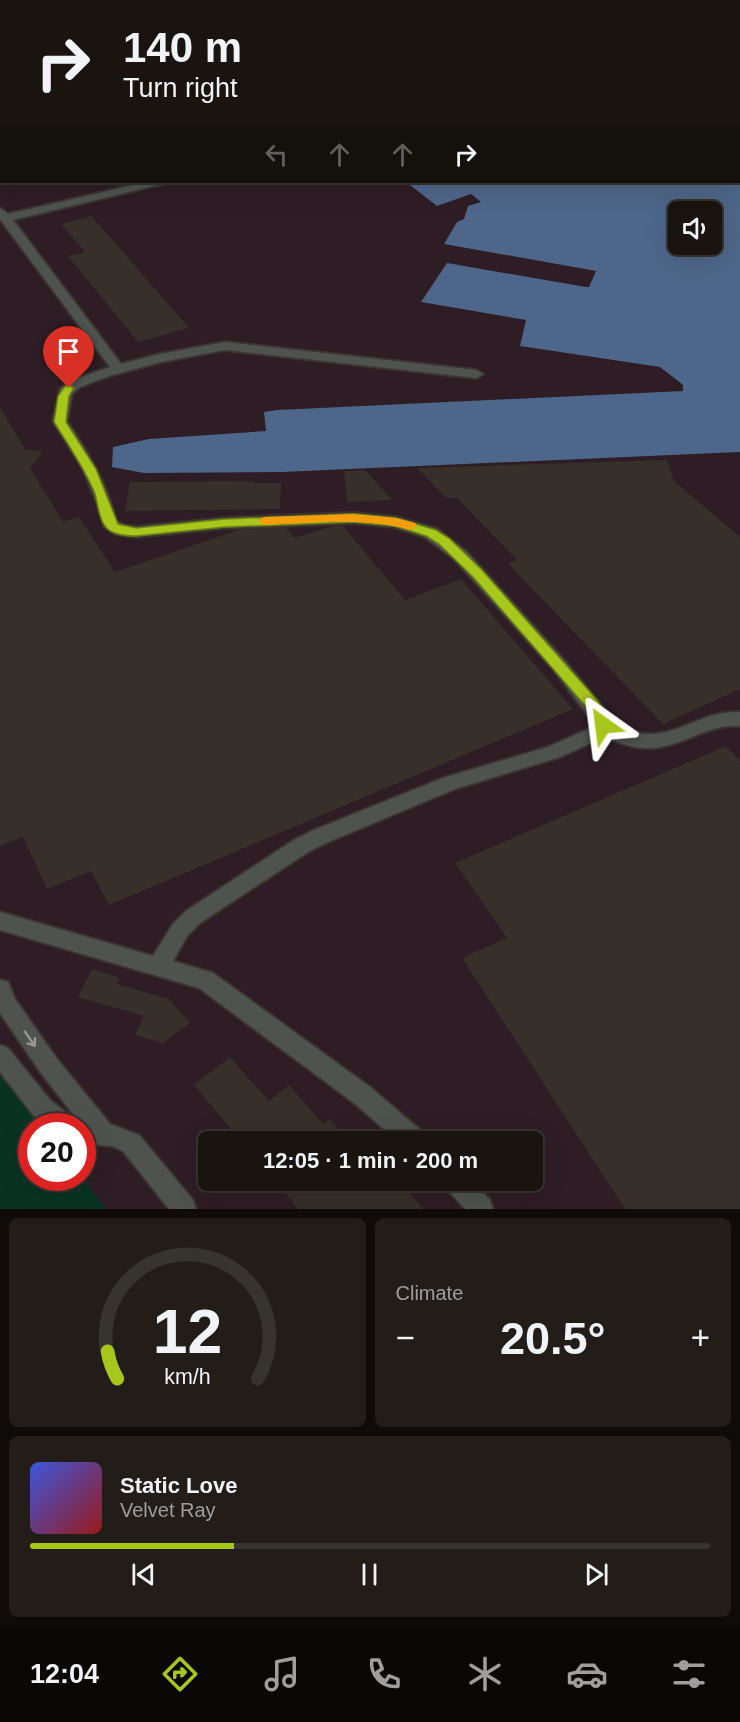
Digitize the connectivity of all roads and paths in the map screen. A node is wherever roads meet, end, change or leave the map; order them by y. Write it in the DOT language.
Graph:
graph roads {
  1 [pos="133,183"];
  2 [pos="153,183"];
  3 [pos="3,214"];
  4 [pos="118,369"];
  5 [pos="476,374"];
  6 [pos="740,719"];
  7 [pos="601,729"];
  8 [pos="0,921"];
  9 [pos="158,967"];
  10 [pos="0,989"];
  11 [pos="0,1055"];
  12 [pos="48,1113"];
  13 [pos="80,1113"];
  14 [pos="404,1131"];
  15 [pos="96,1134"];
  16 [pos="464,1191"];
  17 [pos="184,1209"];
  18 [pos="481,1209"];
  1 -- 3 [label="lane"];
  2 -- 3 [label="lane"];
  3 -- 4 [label="lane"];
  4 -- 5 [label="lane"];
  4 -- 7 [label="lane"];
  6 -- 7 [label="lane"];
  7 -- 9 [label="lane"];
  8 -- 9 [label="lane"];
  9 -- 14 [label="lane"];
  10 -- 13 [label="lane, one-way"];
  11 -- 12 [label="lane"];
  15 -- 17 [label="lane"];
  16 -- 18 [label="lane"];
}
